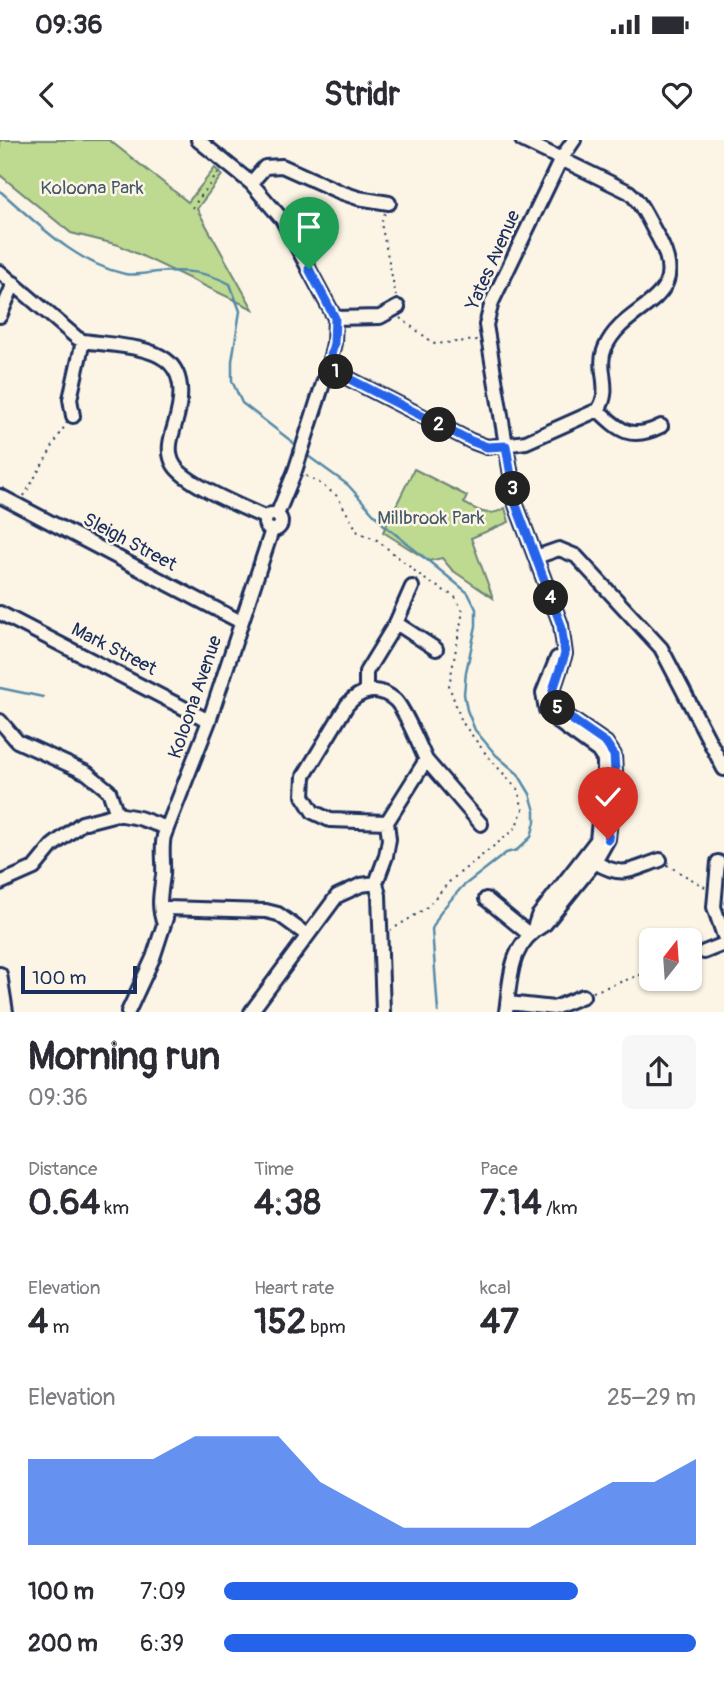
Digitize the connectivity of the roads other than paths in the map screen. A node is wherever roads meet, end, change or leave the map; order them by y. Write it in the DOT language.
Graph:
graph roads {
  1 [pos="198,140"];
  2 [pos="522,140"];
  3 [pos="574,140"];
  4 [pos="561,159"];
  5 [pos="251,183"];
  6 [pos="389,203"];
  7 [pos="0,272"];
  8 [pos="14,283"];
  9 [pos="394,309"];
  10 [pos="0,316"];
  11 [pos="335,318"];
  12 [pos="83,341"];
  13 [pos="328,368"];
  14 [pos="598,410"];
  15 [pos="73,416"];
  16 [pos="661,426"];
  17 [pos="506,446"];
  18 [pos="0,496"];
  19 [pos="272,521"];
  20 [pos="536,557"];
  21 [pos="412,587"];
  22 [pos="0,613"];
  23 [pos="241,622"];
  24 [pos="396,623"];
  25 [pos="565,642"];
  26 [pos="436,649"];
  27 [pos="366,690"];
  28 [pos="0,721"];
  29 [pos="209,721"];
  30 [pos="426,760"];
  31 [pos="724,769"];
  32 [pos="117,814"];
  33 [pos="387,822"];
  34 [pos="481,824"];
  35 [pos="167,828"];
  36 [pos="660,860"];
  37 [pos="595,862"];
  38 [pos="718,862"];
  39 [pos="163,877"];
  40 [pos="0,883"];
  41 [pos="376,883"];
  42 [pos="486,899"];
  43 [pos="167,908"];
  44 [pos="164,924"];
  45 [pos="531,933"];
  46 [pos="307,935"];
  47 [pos="724,936"];
  48 [pos="724,944"];
  49 [pos="704,952"];
  50 [pos="0,974"];
  51 [pos="583,996"];
  52 [pos="3,1007"];
  53 [pos="507,1007"];
  54 [pos="128,1012"];
  55 [pos="251,1012"];
  56 [pos="383,1012"];
  1 -- 5 [label="street"];
  2 -- 4 [label="street"];
  3 -- 4 [label="street, Yates Avenue"];
  4 -- 14 [label="street"];
  4 -- 17 [label="street, Yates Avenue"];
  5 -- 6 [label="street"];
  5 -- 11 [label="street"];
  7 -- 8 [label="street"];
  8 -- 10 [label="street"];
  8 -- 12 [label="street"];
  9 -- 11 [label="street"];
  11 -- 13 [label="street, Koloona Avenue"];
  12 -- 15 [label="street"];
  12 -- 19 [label="street"];
  13 -- 17 [label="street"];
  13 -- 19 [label="street, Koloona Avenue"];
  14 -- 16 [label="street"];
  14 -- 17 [label="street"];
  17 -- 20 [label="street, Yates Avenue"];
  18 -- 23 [label="street, Sleigh Street"];
  19 -- 23 [label="street, Koloona Avenue"];
  20 -- 25 [label="street, Yates Avenue"];
  20 -- 31 [label="street"];
  21 -- 24 [label="street"];
  22 -- 29 [label="street, Mark Street"];
  23 -- 29 [label="street, Koloona Avenue"];
  24 -- 26 [label="street"];
  24 -- 27 [label="street"];
  25 -- 37 [label="street"];
  25 -- 45 [label="street"];
  27 -- 30 [label="street"];
  27 -- 33 [label="street"];
  28 -- 32 [label="street"];
  29 -- 35 [label="street, Koloona Avenue"];
  30 -- 33 [label="street"];
  30 -- 34 [label="street"];
  32 -- 35 [label="street"];
  32 -- 40 [label="street"];
  33 -- 41 [label="street"];
  35 -- 39 [label="street, Koloona Avenue"];
  36 -- 37 [label="street"];
  37 -- 45 [label="street"];
  38 -- 47 [label="street"];
  39 -- 43 [label="street, Koloona Avenue"];
  39 -- 44 [label="street, Koloona Avenue"];
  41 -- 46 [label="street"];
  41 -- 56 [label="street"];
  42 -- 45 [label="street"];
  43 -- 44 [label="street, Koloona Avenue"];
  43 -- 46 [label="street"];
  44 -- 54 [label="street, Koloona Avenue"];
  45 -- 53 [label="street"];
  46 -- 55 [label="street"];
  48 -- 49 [label="street"];
  50 -- 52 [label="street"];
  51 -- 53 [label="street"];
}
